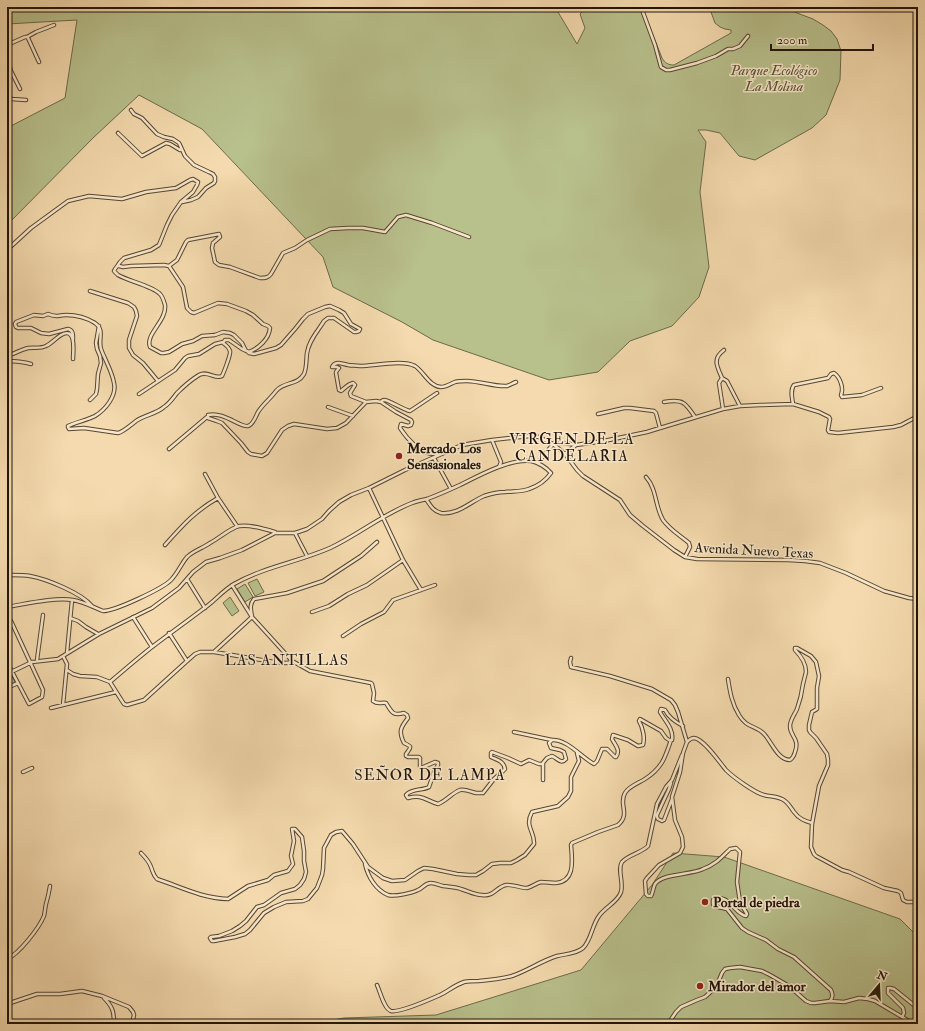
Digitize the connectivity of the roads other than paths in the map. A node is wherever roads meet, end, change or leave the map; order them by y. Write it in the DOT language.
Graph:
graph roads {
  1 [pos="641,7"];
  2 [pos="54,25"];
  3 [pos="748,36"];
  4 [pos="27,37"];
  5 [pos="7,45"];
  6 [pos="7,57"];
  7 [pos="39,62"];
  8 [pos="20,89"];
  9 [pos="7,96"];
  10 [pos="26,100"];
  11 [pos="131,110"];
  12 [pos="118,133"];
  13 [pos="182,152"];
  14 [pos="181,202"];
  15 [pos="470,237"];
  16 [pos="7,250"];
  17 [pos="118,265"];
  18 [pos="169,266"];
  19 [pos="90,291"];
  20 [pos="99,326"];
  21 [pos="73,339"];
  22 [pos="223,342"];
  23 [pos="724,350"];
  24 [pos="247,351"];
  25 [pos="7,356"];
  26 [pos="72,359"];
  27 [pos="7,362"];
  28 [pos="31,364"];
  29 [pos="722,378"];
  30 [pos="158,381"];
  31 [pos="516,382"];
  32 [pos="881,388"];
  33 [pos="437,393"];
  34 [pos="139,394"];
  35 [pos="90,400"];
  36 [pos="366,402"];
  37 [pos="381,402"];
  38 [pos="664,402"];
  39 [pos="793,404"];
  40 [pos="740,406"];
  41 [pos="328,407"];
  42 [pos="723,409"];
  43 [pos="598,414"];
  44 [pos="353,416"];
  45 [pos="918,416"];
  46 [pos="208,417"];
  47 [pos="695,417"];
  48 [pos="660,428"];
  49 [pos="492,440"];
  50 [pos="553,444"];
  51 [pos="576,445"];
  52 [pos="169,449"];
  53 [pos="565,454"];
  54 [pos="441,455"];
  55 [pos="434,458"];
  56 [pos="538,463"];
  57 [pos="500,467"];
  58 [pos="205,474"];
  59 [pos="646,477"];
  60 [pos="369,488"];
  61 [pos="451,489"];
  62 [pos="218,498"];
  63 [pos="426,499"];
  64 [pos="383,518"];
  65 [pos="237,526"];
  66 [pos="275,533"];
  67 [pos="295,533"];
  68 [pos="377,542"];
  69 [pos="165,545"];
  70 [pos="307,556"];
  71 [pos="685,557"];
  72 [pos="403,560"];
  73 [pos="11,575"];
  74 [pos="187,579"];
  75 [pos="232,585"];
  76 [pos="435,585"];
  77 [pos="421,590"];
  78 [pos="918,599"];
  79 [pos="72,600"];
  80 [pos="92,606"];
  81 [pos="7,607"];
  82 [pos="205,608"];
  83 [pos="312,612"];
  84 [pos="43,615"];
  85 [pos="133,617"];
  86 [pos="252,617"];
  87 [pos="70,618"];
  88 [pos="11,621"];
  89 [pos="99,634"];
  90 [pos="169,634"];
  91 [pos="343,636"];
  92 [pos="152,647"];
  93 [pos="214,652"];
  94 [pos="66,654"];
  95 [pos="63,656"];
  96 [pos="571,658"];
  97 [pos="38,660"];
  98 [pos="187,660"];
  99 [pos="7,662"];
  100 [pos="294,662"];
  101 [pos="30,663"];
  102 [pos="67,670"];
  103 [pos="12,672"];
  104 [pos="7,674"];
  105 [pos="728,679"];
  106 [pos="110,682"];
  107 [pos="18,683"];
  108 [pos="7,688"];
  109 [pos="116,692"];
  110 [pos="62,705"];
  111 [pos="51,708"];
  112 [pos="683,726"];
  113 [pos="514,732"];
  114 [pos="552,740"];
  115 [pos="671,740"];
  116 [pos="687,742"];
  117 [pos="577,752"];
  118 [pos="683,753"];
  119 [pos="543,762"];
  120 [pos="32,768"];
  121 [pos="23,772"];
  122 [pos="543,780"];
  123 [pos="672,780"];
  124 [pos="672,797"];
  125 [pos="812,823"];
  126 [pos="141,853"];
  127 [pos="364,862"];
  128 [pos="50,886"];
  129 [pos="918,902"];
  130 [pos="7,958"];
  131 [pos="377,985"];
  132 [pos="102,996"];
  133 [pos="830,1001"];
  134 [pos="7,1004"];
  135 [pos="918,1010"];
  136 [pos="902,1016"];
  137 [pos="114,1024"];
  138 [pos="132,1024"];
  139 [pos="668,1024"];
  140 [pos="914,1024"];
  1 -- 3 [label="street"];
  2 -- 4 [label="street"];
  4 -- 5 [label="street"];
  4 -- 7 [label="street"];
  6 -- 8 [label="street"];
  9 -- 10 [label="street"];
  11 -- 13 [label="street"];
  12 -- 13 [label="street"];
  13 -- 14 [label="street"];
  14 -- 16 [label="street"];
  14 -- 17 [label="street"];
  15 -- 18 [label="street"];
  17 -- 18 [label="street"];
  17 -- 24 [label="street"];
  18 -- 24 [label="street"];
  19 -- 30 [label="street"];
  20 -- 21 [label="street"];
  20 -- 22 [label="street"];
  20 -- 35 [label="street"];
  21 -- 25 [label="street"];
  21 -- 26 [label="street"];
  22 -- 24 [label="street"];
  22 -- 30 [label="street"];
  23 -- 29 [label="street"];
  24 -- 46 [label="street"];
  27 -- 28 [label="street"];
  29 -- 40 [label="street"];
  29 -- 42 [label="street"];
  30 -- 34 [label="street"];
  31 -- 36 [label="street"];
  32 -- 39 [label="street"];
  33 -- 37 [label="street"];
  36 -- 37 [label="street"];
  36 -- 44 [label="street"];
  37 -- 54 [label="street"];
  38 -- 47 [label="street"];
  39 -- 40 [label="street"];
  39 -- 45 [label="street"];
  40 -- 42 [label="street"];
  41 -- 44 [label="street"];
  42 -- 47 [label="street"];
  43 -- 48 [label="street"];
  44 -- 46 [label="street"];
  46 -- 52 [label="street"];
  47 -- 48 [label="street"];
  48 -- 51 [label="street"];
  49 -- 50 [label="street"];
  49 -- 54 [label="street"];
  49 -- 57 [label="street"];
  50 -- 51 [label="street"];
  50 -- 53 [label="street, Avenida Nuevo Texas"];
  50 -- 56 [label="street"];
  51 -- 53 [label="street"];
  53 -- 71 [label="street, Avenida Nuevo Texas"];
  54 -- 55 [label="street"];
  55 -- 60 [label="street"];
  55 -- 61 [label="street"];
  56 -- 57 [label="street"];
  56 -- 63 [label="street"];
  57 -- 61 [label="street"];
  58 -- 62 [label="street"];
  59 -- 71 [label="street"];
  60 -- 64 [label="street"];
  60 -- 67 [label="street"];
  61 -- 63 [label="street"];
  62 -- 65 [label="street"];
  62 -- 69 [label="street"];
  63 -- 64 [label="street"];
  64 -- 70 [label="street"];
  64 -- 72 [label="street"];
  65 -- 66 [label="street"];
  65 -- 80 [label="street"];
  66 -- 67 [label="street"];
  66 -- 74 [label="street"];
  67 -- 70 [label="street"];
  68 -- 86 [label="street"];
  70 -- 75 [label="street"];
  71 -- 78 [label="street, Avenida Nuevo Texas"];
  72 -- 77 [label="street"];
  72 -- 83 [label="street"];
  73 -- 80 [label="street"];
  74 -- 82 [label="street"];
  74 -- 85 [label="street"];
  75 -- 82 [label="street"];
  75 -- 86 [label="street"];
  76 -- 77 [label="street"];
  77 -- 91 [label="street"];
  79 -- 80 [label="street"];
  79 -- 81 [label="street"];
  79 -- 87 [label="street"];
  82 -- 90 [label="street"];
  84 -- 97 [label="street"];
  85 -- 89 [label="street"];
  85 -- 92 [label="street"];
  86 -- 93 [label="street"];
  86 -- 100 [label="street"];
  87 -- 89 [label="street"];
  87 -- 94 [label="street"];
  88 -- 101 [label="street"];
  89 -- 94 [label="street"];
  90 -- 92 [label="street"];
  90 -- 98 [label="street"];
  92 -- 106 [label="street"];
  93 -- 98 [label="street"];
  93 -- 100 [label="street"];
  94 -- 95 [label="street"];
  95 -- 97 [label="street"];
  95 -- 102 [label="street"];
  96 -- 112 [label="street"];
  97 -- 101 [label="street"];
  98 -- 109 [label="street"];
  99 -- 103 [label="street"];
  100 -- 119 [label="street"];
  101 -- 103 [label="street"];
  101 -- 107 [label="street"];
  102 -- 106 [label="street"];
  102 -- 110 [label="street"];
  103 -- 104 [label="street"];
  103 -- 107 [label="street"];
  105 -- 125 [label="street"];
  106 -- 109 [label="street"];
  107 -- 108 [label="street"];
  109 -- 110 [label="street"];
  110 -- 111 [label="street"];
  112 -- 115 [label="street"];
  112 -- 116 [label="street"];
  113 -- 114 [label="street"];
  114 -- 117 [label="street"];
  114 -- 119 [label="street"];
  115 -- 117 [label="street"];
  115 -- 127 [label="street"];
  116 -- 118 [label="street"];
  116 -- 125 [label="street"];
  117 -- 127 [label="street"];
  118 -- 123 [label="street"];
  118 -- 124 [label="street"];
  119 -- 122 [label="street"];
  120 -- 121 [label="street"];
  123 -- 124 [label="street"];
  123 -- 131 [label="street"];
  124 -- 133 [label="street"];
  125 -- 129 [label="street"];
  126 -- 127 [label="street"];
  128 -- 130 [label="street"];
  132 -- 134 [label="street"];
  132 -- 137 [label="street"];
  132 -- 138 [label="street"];
  133 -- 136 [label="street"];
  133 -- 139 [label="street"];
  135 -- 136 [label="street"];
  136 -- 140 [label="street"];
}
